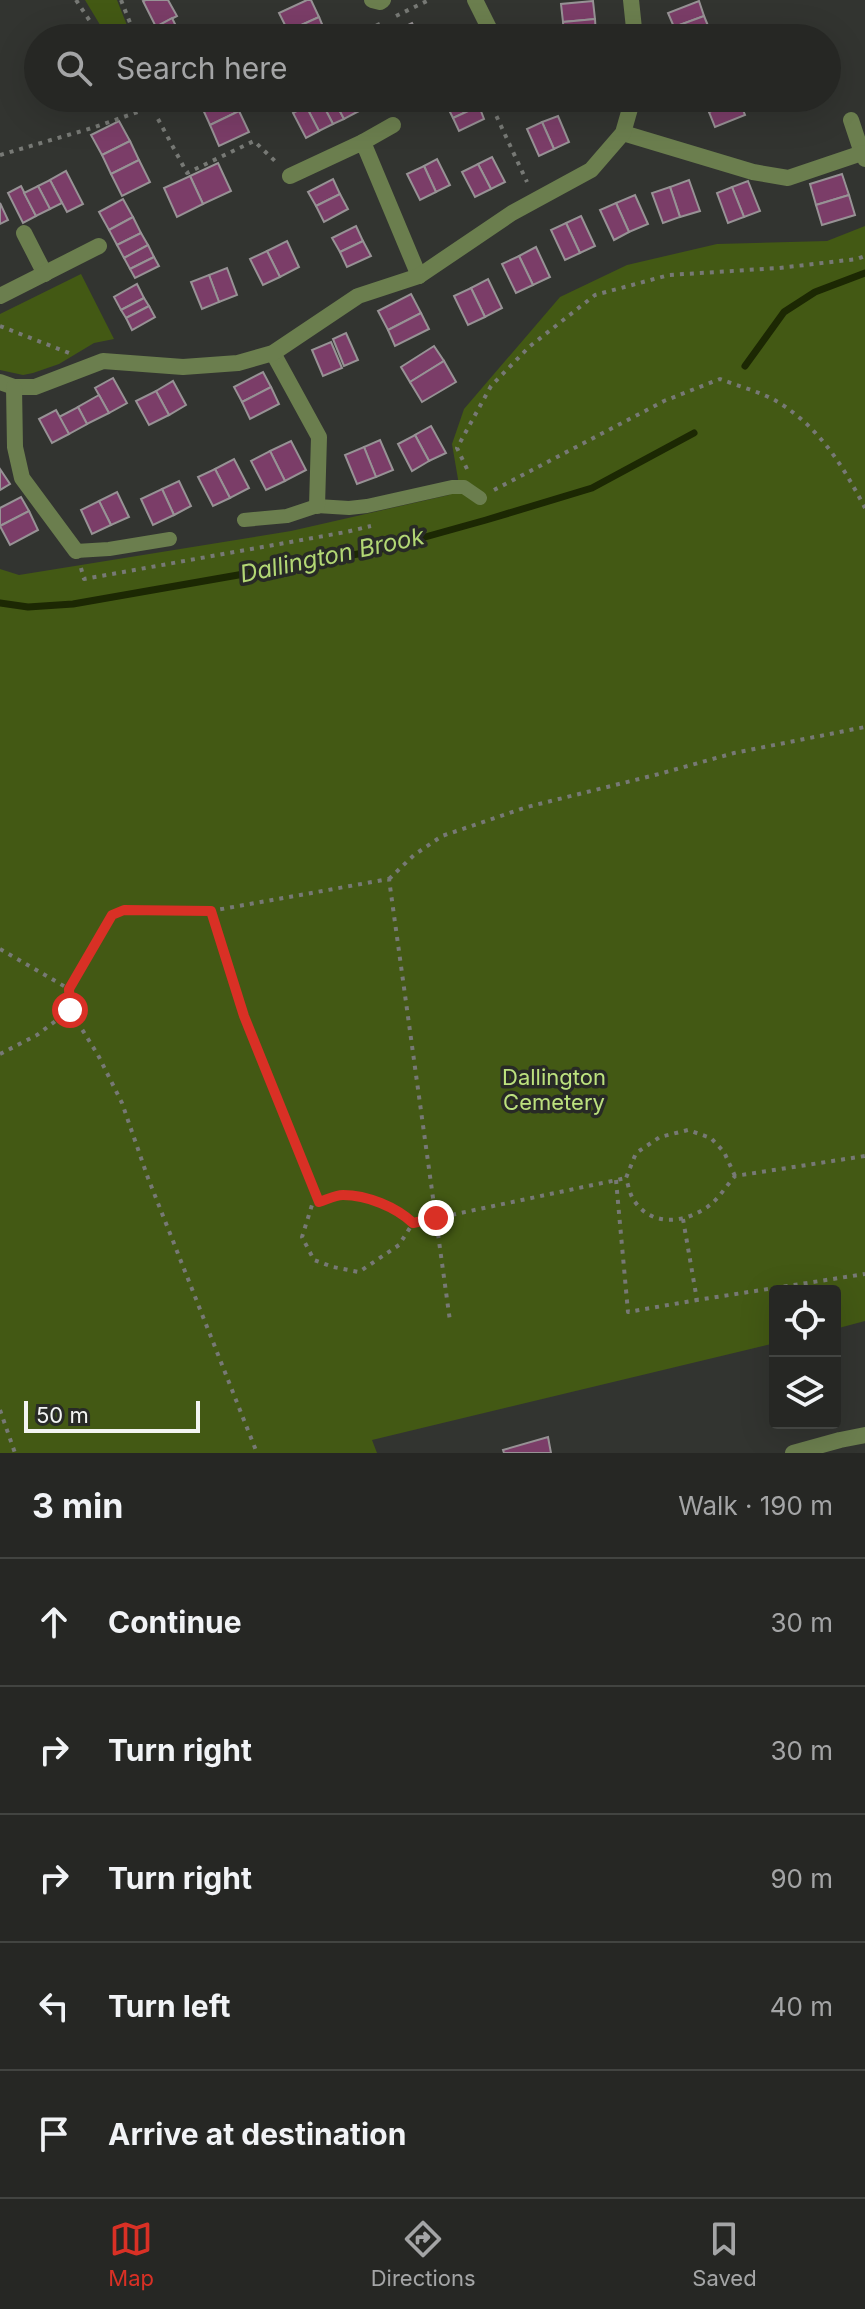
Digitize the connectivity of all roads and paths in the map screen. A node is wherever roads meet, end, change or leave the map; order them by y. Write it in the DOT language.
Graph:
graph roads {
  1 [pos="76,0"];
  2 [pos="121,0"];
  3 [pos="372,0"];
  4 [pos="383,0"];
  5 [pos="475,0"];
  6 [pos="631,0"];
  7 [pos="92,24"];
  8 [pos="130,24"];
  9 [pos="487,24"];
  10 [pos="634,24"];
  11 [pos="138,112"];
  12 [pos="495,112"];
  13 [pos="629,112"];
  14 [pos="158,119"];
  15 [pos="851,120"];
  16 [pos="393,125"];
  17 [pos="623,133"];
  18 [pos="363,142"];
  19 [pos="0,155"];
  20 [pos="864,156"];
  21 [pos="290,176"];
  22 [pos="535,199"];
  23 [pos="24,233"];
  24 [pos="99,246"];
  25 [pos="865,256"];
  26 [pos="45,274"];
  27 [pos="419,276"];
  28 [pos="0,296"];
  29 [pos="0,326"];
  30 [pos="273,353"];
  31 [pos="84,369"];
  32 [pos="7,385"];
  33 [pos="480,498"];
  34 [pos="317,506"];
  35 [pos="865,508"];
  36 [pos="244,520"];
  37 [pos="376,525"];
  38 [pos="170,539"];
  39 [pos="76,551"];
  40 [pos="84,579"];
  41 [pos="865,727"];
  42 [pos="389,879"];
  43 [pos="211,911"];
  44 [pos="0,949"];
  45 [pos="69,989"];
  46 [pos="70,1010"];
  47 [pos="0,1054"];
  48 [pos="865,1156"];
  49 [pos="735,1176"];
  50 [pos="626,1178"];
  51 [pos="616,1180"];
  52 [pos="319,1202"];
  53 [pos="436,1218"];
  54 [pos="683,1219"];
  55 [pos="413,1223"];
  56 [pos="865,1274"];
  57 [pos="697,1300"];
  58 [pos="450,1321"];
  59 [pos="0,1410"];
  60 [pos="865,1435"];
  61 [pos="841,1446"];
  62 [pos="15,1453"];
  63 [pos="257,1453"];
  64 [pos="793,1453"];
  1 -- 7 [label="path"];
  2 -- 8 [label="path"];
  3 -- 4 [label="street"];
  5 -- 9 [label="street"];
  6 -- 10 [label="street"];
  11 -- 19 [label="path"];
  12 -- 22 [label="path"];
  13 -- 17 [label="street"];
  14 -- 21 [label="path"];
  15 -- 20 [label="street"];
  16 -- 18 [label="street"];
  17 -- 20 [label="street"];
  17 -- 22 [label="street"];
  18 -- 21 [label="street"];
  18 -- 27 [label="street"];
  22 -- 27 [label="street"];
  23 -- 26 [label="street"];
  24 -- 26 [label="street"];
  25 -- 33 [label="path"];
  26 -- 28 [label="street"];
  27 -- 30 [label="street"];
  29 -- 31 [label="path"];
  30 -- 31 [label="street"];
  30 -- 34 [label="street"];
  31 -- 32 [label="street"];
  32 -- 39 [label="street"];
  33 -- 34 [label="lane"];
  33 -- 35 [label="path"];
  34 -- 36 [label="lane"];
  37 -- 40 [label="path"];
  38 -- 39 [label="lane"];
  41 -- 42 [label="path"];
  42 -- 43 [label="path"];
  42 -- 53 [label="path"];
  43 -- 45 [label="path"];
  43 -- 52 [label="path"];
  44 -- 45 [label="path"];
  45 -- 46 [label="path"];
  46 -- 47 [label="path"];
  46 -- 63 [label="path"];
  48 -- 49 [label="path"];
  49 -- 50 [label="path"];
  49 -- 54 [label="path"];
  50 -- 51 [label="path"];
  50 -- 54 [label="path"];
  51 -- 53 [label="path"];
  51 -- 57 [label="path"];
  52 -- 55 [label="path"];
  52 -- 55 [label="path"];
  53 -- 55 [label="path"];
  53 -- 58 [label="path"];
  54 -- 57 [label="path"];
  56 -- 57 [label="path"];
  59 -- 62 [label="path"];
  60 -- 61 [label="street"];
  61 -- 64 [label="street"];
}
